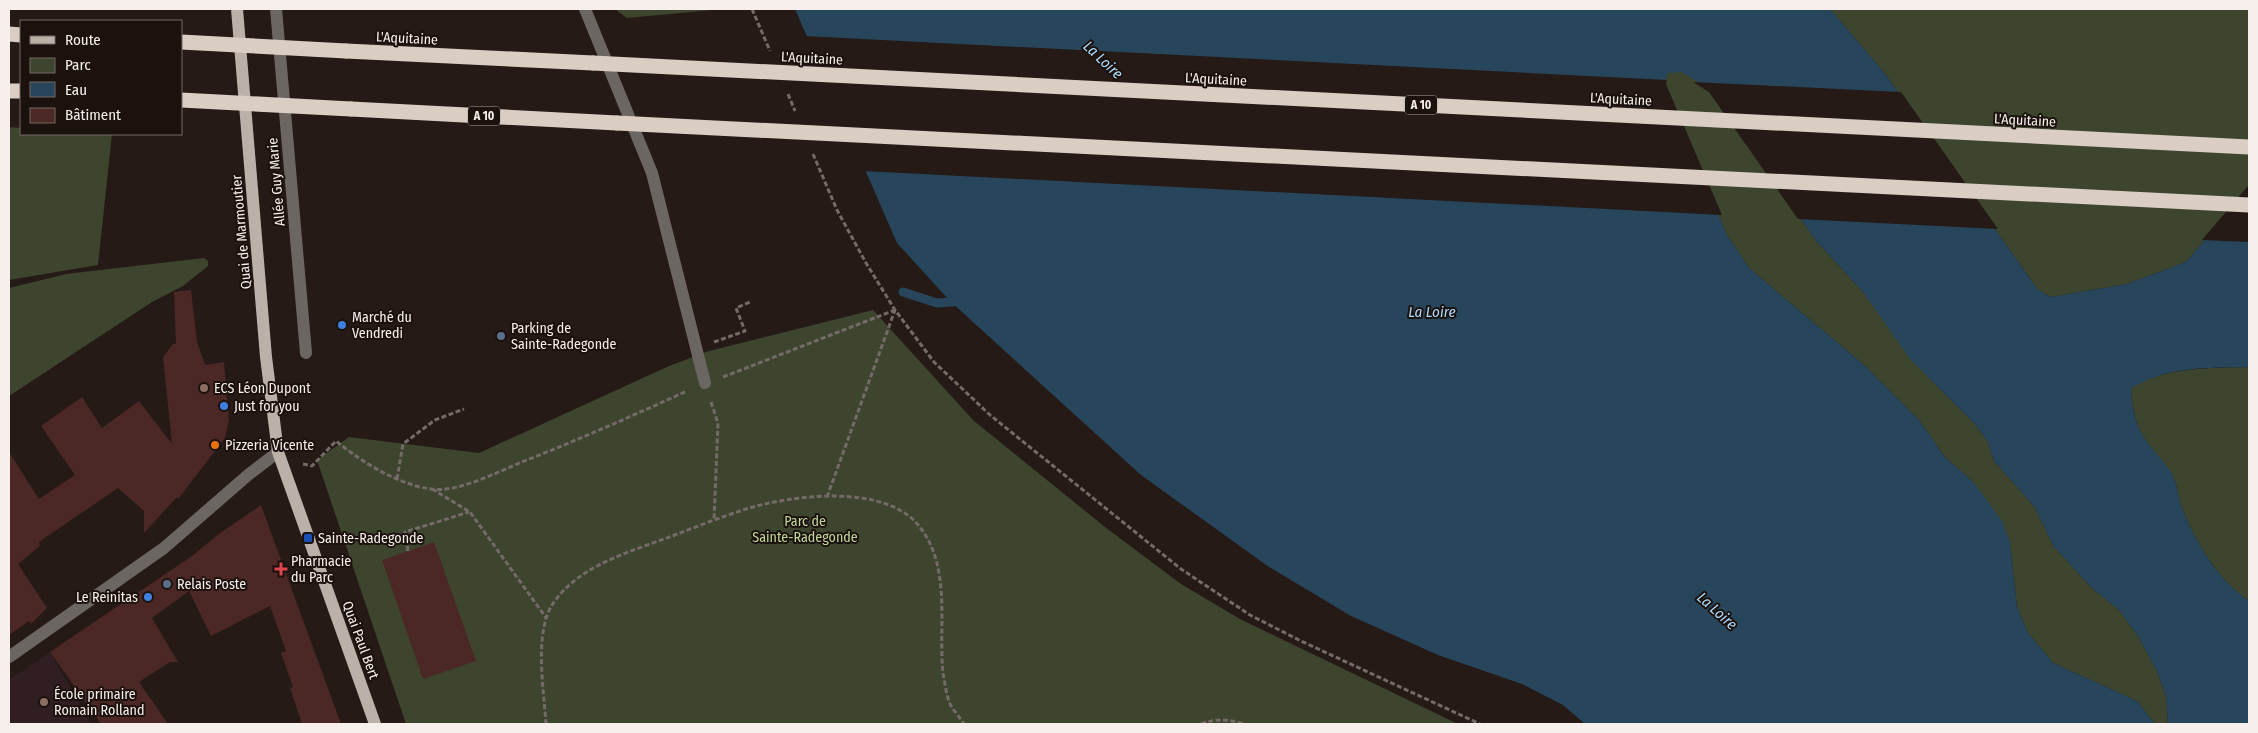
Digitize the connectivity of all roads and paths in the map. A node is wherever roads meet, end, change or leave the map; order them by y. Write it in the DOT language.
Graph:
graph roads {
  1 [pos="237,9"];
  2 [pos="276,9"];
  3 [pos="585,9"];
  4 [pos="752,9"];
  5 [pos="182,42"];
  6 [pos="771,54"];
  7 [pos="787,91"];
  8 [pos="182,100"];
  9 [pos="798,118"];
  10 [pos="810,146"];
  11 [pos="2249,147"];
  12 [pos="2249,205"];
  13 [pos="752,300"];
  14 [pos="895,310"];
  15 [pos="697,348"];
  16 [pos="306,353"];
  17 [pos="705,383"];
  18 [pos="464,409"];
  19 [pos="278,452"];
  20 [pos="397,479"];
  21 [pos="432,489"];
  22 [pos="827,497"];
  23 [pos="470,512"];
  24 [pos="714,520"];
  25 [pos="408,551"];
  26 [pos="547,619"];
  27 [pos="9,657"];
  28 [pos="375,724"];
  29 [pos="546,724"];
  30 [pos="964,724"];
  31 [pos="1201,724"];
  32 [pos="1244,724"];
  33 [pos="1480,724"];
  1 -- 19 [label="main road, Quai de Marmoutier"];
  2 -- 16 [label="street, Allée Guy Marie"];
  3 -- 15 [label="street"];
  4 -- 6 [label="path"];
  5 -- 11 [label="highway, L'Aquitaine / A 10, bridge"];
  7 -- 9 [label="path"];
  8 -- 12 [label="highway, A 10, bridge"];
  10 -- 14 [label="path"];
  13 -- 15 [label="path"];
  14 -- 17 [label="path"];
  14 -- 22 [label="path"];
  14 -- 33 [label="path"];
  15 -- 17 [label="street"];
  17 -- 21 [label="path"];
  17 -- 24 [label="path"];
  18 -- 20 [label="path"];
  19 -- 20 [label="path"];
  19 -- 27 [label="street"];
  19 -- 28 [label="main road, Quai Paul Bert"];
  20 -- 21 [label="path"];
  21 -- 23 [label="path"];
  22 -- 24 [label="path"];
  22 -- 30 [label="path"];
  23 -- 25 [label="path"];
  23 -- 26 [label="path"];
  24 -- 26 [label="path"];
  26 -- 29 [label="path"];
  31 -- 32 [label="path"];
}
